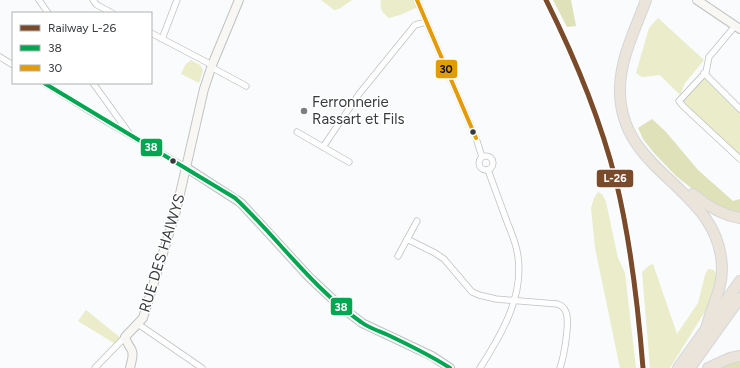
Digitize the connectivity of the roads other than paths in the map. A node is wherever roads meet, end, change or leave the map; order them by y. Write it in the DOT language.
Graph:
graph roads {
  1 [pos="39,0"];
  2 [pos="93,0"];
  3 [pos="177,0"];
  4 [pos="239,0"];
  5 [pos="417,0"];
  6 [pos="646,0"];
  7 [pos="652,0"];
  8 [pos="698,0"];
  9 [pos="47,12"];
  10 [pos="110,12"];
  11 [pos="426,22"];
  12 [pos="737,28"];
  13 [pos="152,33"];
  14 [pos="162,38"];
  15 [pos="0,57"];
  16 [pos="12,63"];
  17 [pos="211,66"];
  18 [pos="704,74"];
  19 [pos="46,84"];
  20 [pos="94,84"];
  21 [pos="246,86"];
  22 [pos="740,109"];
  23 [pos="297,132"];
  24 [pos="131,136"];
  25 [pos="323,147"];
  26 [pos="482,157"];
  27 [pos="740,159"];
  28 [pos="349,162"];
  29 [pos="186,168"];
  30 [pos="488,170"];
  31 [pos="740,218"];
  32 [pos="417,221"];
  33 [pos="407,239"];
  34 [pos="398,256"];
  35 [pos="740,281"];
  36 [pos="740,298"];
  37 [pos="515,300"];
  38 [pos="138,324"];
  39 [pos="706,330"];
  40 [pos="125,337"];
  41 [pos="740,356"];
  42 [pos="95,368"];
  43 [pos="130,368"];
  44 [pos="202,368"];
  45 [pos="450,368"];
  46 [pos="480,368"];
  47 [pos="560,368"];
  48 [pos="678,368"];
  49 [pos="690,368"];
  50 [pos="708,368"];
  1 -- 9 [label="street"];
  2 -- 10 [label="street"];
  3 -- 14 [label="street"];
  4 -- 17 [label="street, RUE DES HAIWYS"];
  5 -- 11 [label="street"];
  6 -- 39 [label="highway"];
  7 -- 31 [label="highway"];
  8 -- 12 [label="street"];
  11 -- 25 [label="street"];
  11 -- 26 [label="street"];
  12 -- 18 [label="street"];
  13 -- 14 [label="street"];
  14 -- 17 [label="street"];
  15 -- 16 [label="street"];
  17 -- 21 [label="street"];
  17 -- 29 [label="street, RUE DES HAIWYS"];
  18 -- 22 [label="street"];
  18 -- 27 [label="street"];
  19 -- 24 [label="street"];
  20 -- 24 [label="street"];
  23 -- 25 [label="street"];
  24 -- 29 [label="street"];
  25 -- 28 [label="street"];
  26 -- 30 [label="street"];
  26 -- 30 [label="street"];
  29 -- 38 [label="street, RUE DES HAIWYS"];
  29 -- 45 [label="street"];
  30 -- 37 [label="street"];
  32 -- 33 [label="street"];
  33 -- 34 [label="street"];
  33 -- 37 [label="street"];
  35 -- 39 [label="highway"];
  36 -- 49 [label="highway"];
  37 -- 46 [label="street"];
  37 -- 47 [label="street"];
  38 -- 40 [label="street, RUE DES HAIWYS"];
  38 -- 44 [label="street"];
  39 -- 48 [label="highway"];
  40 -- 42 [label="street, RUE DES HAIWYS"];
  40 -- 43 [label="street"];
  41 -- 50 [label="highway"];
}
